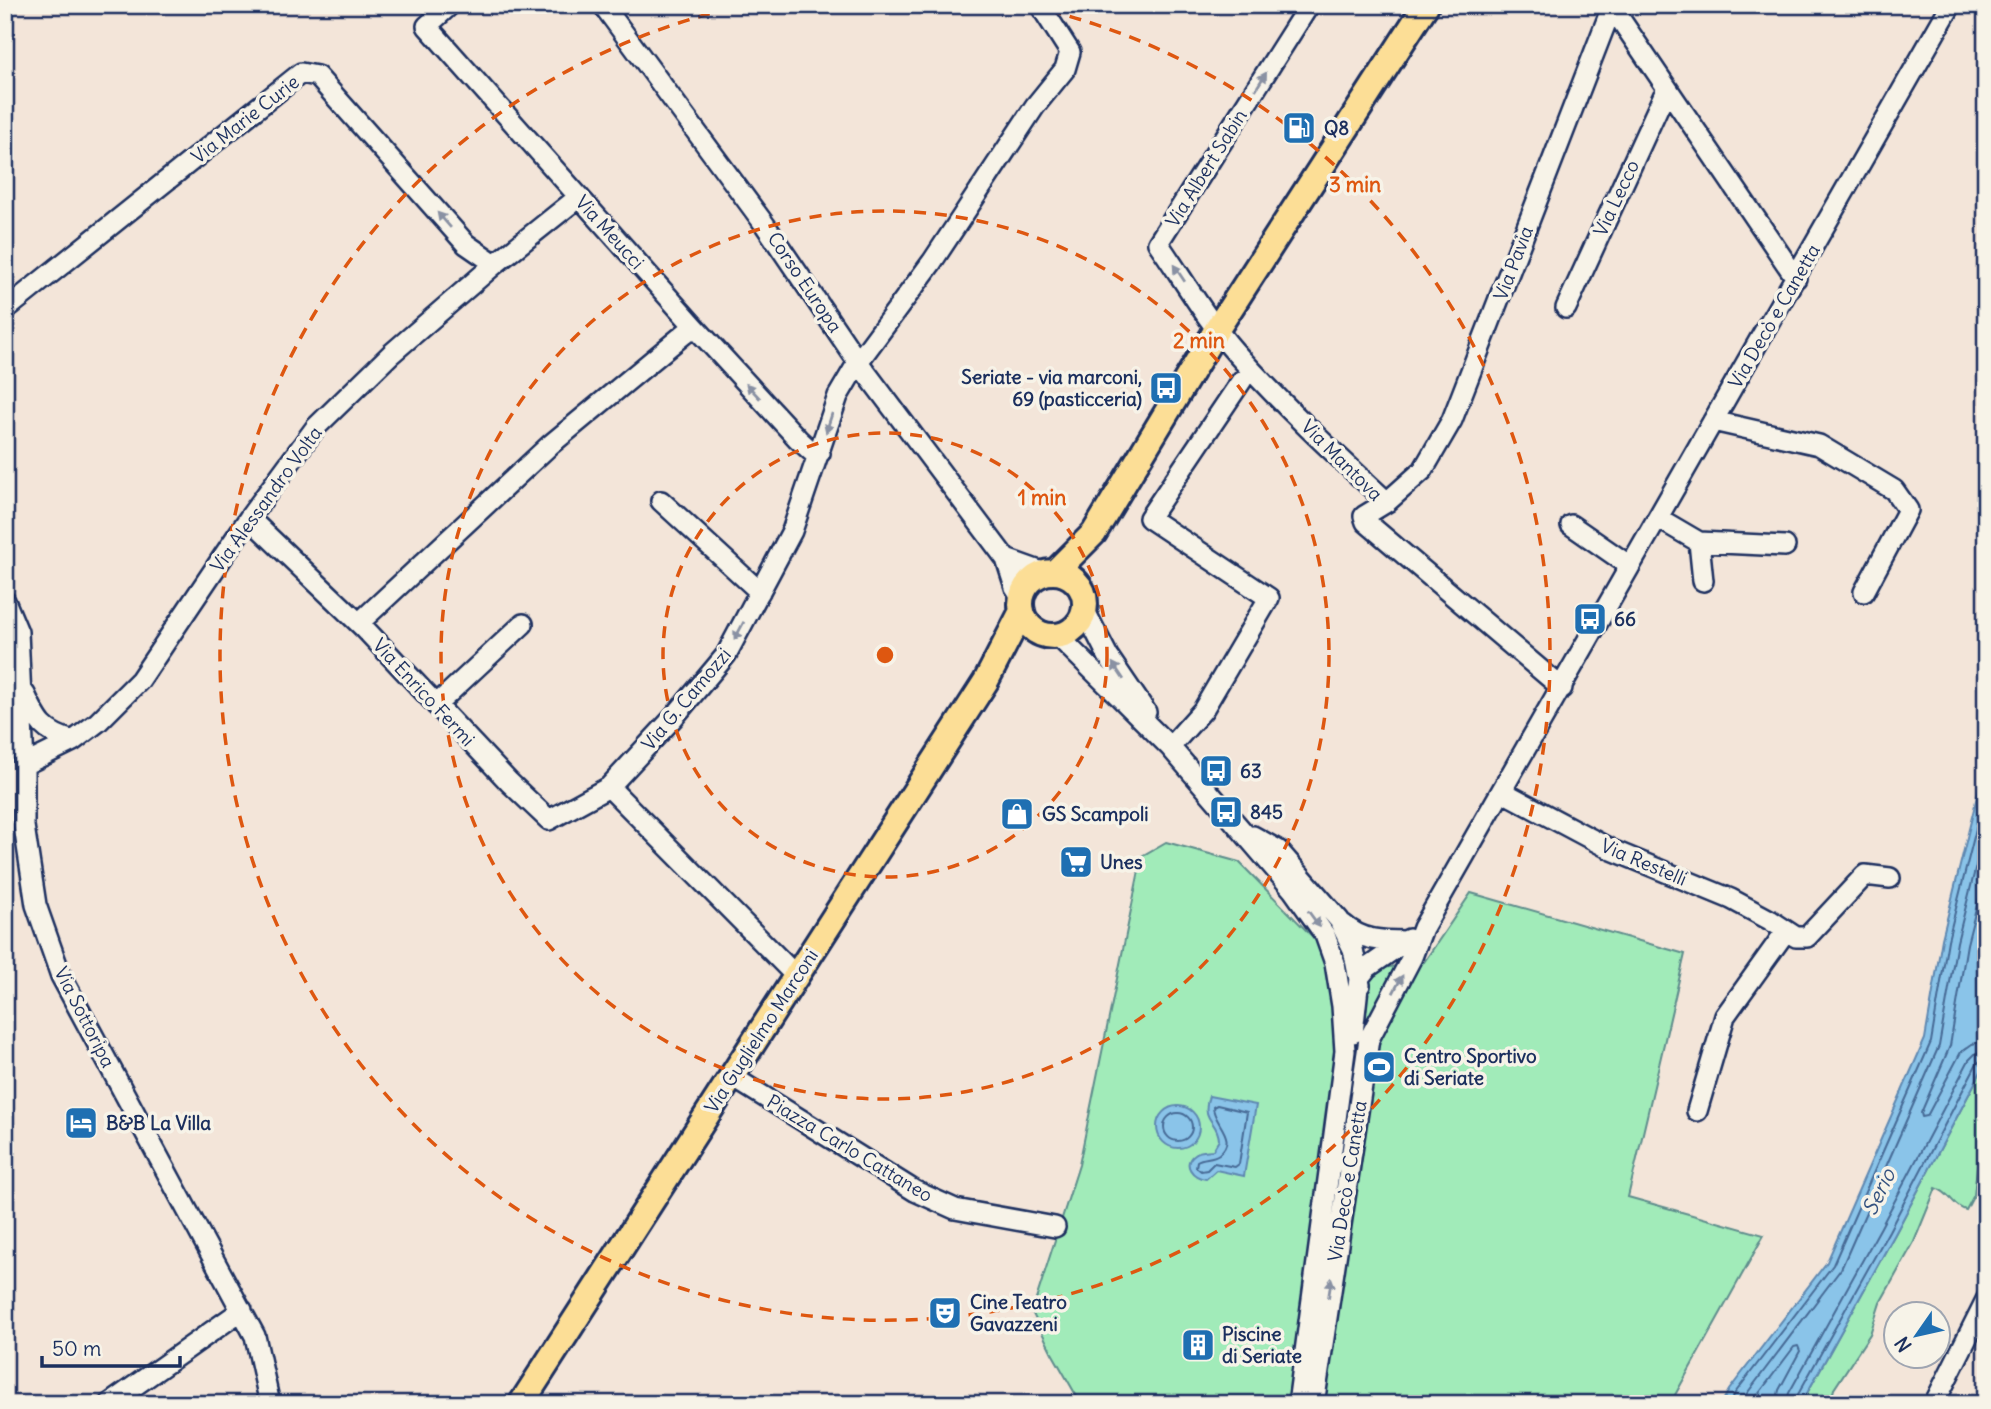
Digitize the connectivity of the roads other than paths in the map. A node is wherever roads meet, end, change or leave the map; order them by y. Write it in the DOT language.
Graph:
graph roads {
  1 [pos="450,5"];
  2 [pos="603,5"];
  3 [pos="1040,5"];
  4 [pos="1309,5"];
  5 [pos="1426,5"];
  6 [pos="1951,5"];
  7 [pos="1667,88"];
  8 [pos="579,197"];
  9 [pos="495,264"];
  10 [pos="1796,278"];
  11 [pos="1566,308"];
  12 [pos="5,310"];
  13 [pos="694,326"];
  14 [pos="1217,329"];
  15 [pos="858,362"];
  16 [pos="1242,380"];
  17 [pos="1713,421"];
  18 [pos="820,453"];
  19 [pos="662,501"];
  20 [pos="1387,502"];
  21 [pos="249,518"];
  22 [pos="1658,518"];
  23 [pos="1570,525"];
  24 [pos="1094,533"];
  25 [pos="1699,542"];
  26 [pos="1785,546"];
  27 [pos="1006,559"];
  28 [pos="1630,566"];
  29 [pos="1050,573"];
  30 [pos="1703,581"];
  31 [pos="760,592"];
  32 [pos="1864,592"];
  33 [pos="1082,598"];
  34 [pos="5,601"];
  35 [pos="1022,605"];
  36 [pos="359,623"];
  37 [pos="523,624"];
  38 [pos="1053,636"];
  39 [pos="1000,657"];
  40 [pos="22,687"];
  41 [pos="1562,688"];
  42 [pos="436,705"];
  43 [pos="74,741"];
  44 [pos="1170,747"];
  45 [pos="24,765"];
  46 [pos="609,787"];
  47 [pos="1503,792"];
  48 [pos="23,801"];
  49 [pos="5,814"];
  50 [pos="1240,828"];
  51 [pos="1890,878"];
  52 [pos="1339,920"];
  53 [pos="1423,928"];
  54 [pos="1786,931"];
  55 [pos="1406,941"];
  56 [pos="796,976"];
  57 [pos="1359,978"];
  58 [pos="1369,1039"];
  59 [pos="731,1076"];
  60 [pos="1698,1111"];
  61 [pos="1329,1172"];
  62 [pos="1055,1227"];
  63 [pos="1986,1300"];
  64 [pos="242,1310"];
  65 [pos="109,1404"];
  66 [pos="270,1404"];
  67 [pos="521,1404"];
  68 [pos="1298,1404"];
  69 [pos="1314,1404"];
  70 [pos="1934,1404"];
  1 -- 8 [label="street, Via Meucci"];
  2 -- 15 [label="street, Corso Europa"];
  3 -- 15 [label="street, Via G. Camozzi"];
  14 -- 4 [label="street, Via Albert Sabin, one-way"];
  5 -- 14 [label="main road"];
  6 -- 10 [label="street, Via Decò e Canetta"];
  7 -- 10 [label="street"];
  7 -- 11 [label="street, Via Lecco"];
  7 -- 20 [label="street, Via Pavia"];
  8 -- 9 [label="street, Via Alessandro Volta"];
  8 -- 13 [label="street, Via Meucci"];
  9 -- 12 [label="street, Via Marie Curie, one-way"];
  9 -- 21 [label="street, Via Alessandro Volta"];
  10 -- 17 [label="street, Via Decò e Canetta"];
  18 -- 13 [label="street, Via Meucci, one-way"];
  13 -- 36 [label="street"];
  14 -- 20 [label="street, Via Mantova"];
  14 -- 24 [label="main road"];
  15 -- 18 [label="street, Via G. Camozzi, one-way"];
  15 -- 27 [label="street, Corso Europa"];
  16 -- 44 [label="street"];
  17 -- 22 [label="street, Via Decò e Canetta"];
  17 -- 32 [label="street"];
  18 -- 31 [label="street, Via G. Camozzi"];
  19 -- 31 [label="street"];
  20 -- 41 [label="street, Via Mantova"];
  21 -- 36 [label="street, Via Enrico Fermi"];
  21 -- 43 [label="street, Via Alessandro Volta"];
  22 -- 25 [label="street"];
  22 -- 28 [label="street, Via Decò e Canetta"];
  23 -- 28 [label="street"];
  24 -- 29 [label="main road"];
  24 -- 33 [label="main road"];
  25 -- 26 [label="street"];
  25 -- 30 [label="street"];
  27 -- 29 [label="street"];
  27 -- 35 [label="street, Corso Europa"];
  28 -- 41 [label="street, Via Decò e Canetta"];
  29 -- 33 [label="main road"];
  29 -- 35 [label="main road"];
  31 -- 46 [label="street, Via G. Camozzi, one-way"];
  33 -- 38 [label="main road"];
  44 -- 33 [label="street, Corso Europa, one-way"];
  34 -- 40 [label="street, Via Sottoripa"];
  35 -- 38 [label="main road, Corso Europa"];
  35 -- 39 [label="main road, Via Guglielmo Marconi"];
  36 -- 42 [label="street, Via Enrico Fermi"];
  37 -- 42 [label="street"];
  38 -- 39 [label="main road"];
  38 -- 44 [label="street, Corso Europa"];
  39 -- 56 [label="main road, Via Guglielmo Marconi"];
  40 -- 43 [label="street"];
  40 -- 45 [label="street, Via Sottoripa"];
  41 -- 47 [label="street, Via Decò e Canetta"];
  42 -- 46 [label="street, Via Enrico Fermi"];
  43 -- 45 [label="street, Via Alessandro Volta"];
  44 -- 50 [label="street, Corso Europa"];
  45 -- 48 [label="street, Via Sottoripa"];
  46 -- 56 [label="street"];
  47 -- 53 [label="street, Via Decò e Canetta"];
  47 -- 54 [label="street, Via Restelli"];
  48 -- 49 [label="street"];
  48 -- 64 [label="street, Via Sottoripa"];
  50 -- 52 [label="street, Corso Europa"];
  50 -- 61 [label="street, Corso Europa, one-way"];
  51 -- 54 [label="street"];
  52 -- 55 [label="street"];
  52 -- 57 [label="street, Corso Europa"];
  53 -- 55 [label="street, Via Decò e Canetta"];
  58 -- 53 [label="street, Via Decò e Canetta, one-way"];
  54 -- 60 [label="street"];
  55 -- 57 [label="street, Via Decò e Canetta"];
  56 -- 59 [label="main road, Via Guglielmo Marconi"];
  57 -- 58 [label="street, Corso Europa"];
  57 -- 61 [label="street, Via Decò e Canetta"];
  69 -- 58 [label="street, Via Decò e Canetta, one-way"];
  59 -- 62 [label="street, Piazza Carlo Cattaneo"];
  59 -- 67 [label="main road, Via Guglielmo Marconi"];
  61 -- 68 [label="street, Via Decò e Canetta"];
  63 -- 70 [label="street"];
  64 -- 65 [label="street"];
  64 -- 66 [label="street, Via Sottoripa"];
}
